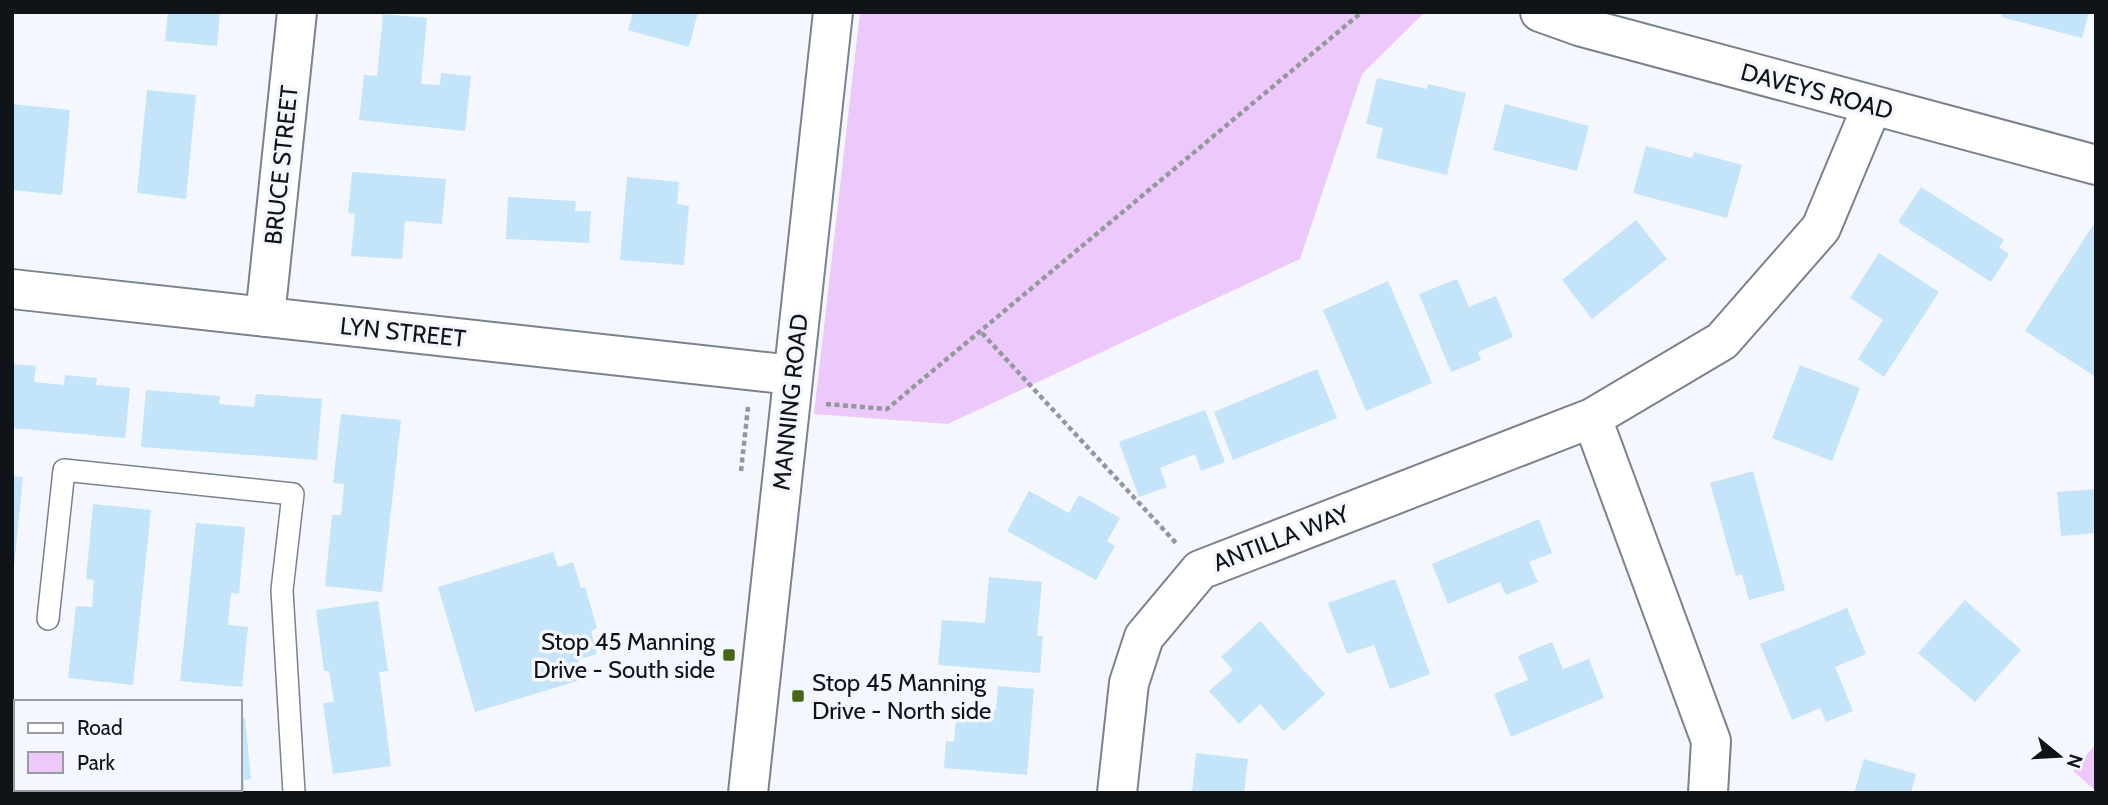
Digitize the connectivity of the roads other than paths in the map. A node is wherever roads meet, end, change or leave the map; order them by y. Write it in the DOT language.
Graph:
graph roads {
  1 [pos="297,12"];
  2 [pos="833,12"];
  3 [pos="1540,12"];
  4 [pos="1872,106"];
  5 [pos="2096,165"];
  6 [pos="12,289"];
  7 [pos="265,317"];
  8 [pos="792,388"];
  9 [pos="1592,418"];
  10 [pos="48,619"];
  11 [pos="294,793"];
  12 [pos="748,793"];
  13 [pos="1117,793"];
  14 [pos="1708,793"];
  1 -- 7 [label="street, BRUCE STREET"];
  2 -- 8 [label="street, MANNING ROAD"];
  3 -- 4 [label="street, DAVEYS ROAD"];
  4 -- 5 [label="street, DAVEYS ROAD"];
  4 -- 9 [label="street, ANTILLA WAY"];
  6 -- 7 [label="street, LYN STREET"];
  7 -- 8 [label="street, LYN STREET"];
  8 -- 12 [label="street, MANNING ROAD"];
  9 -- 13 [label="street, ANTILLA WAY"];
  9 -- 14 [label="street"];
  10 -- 11 [label="lane"];
}
